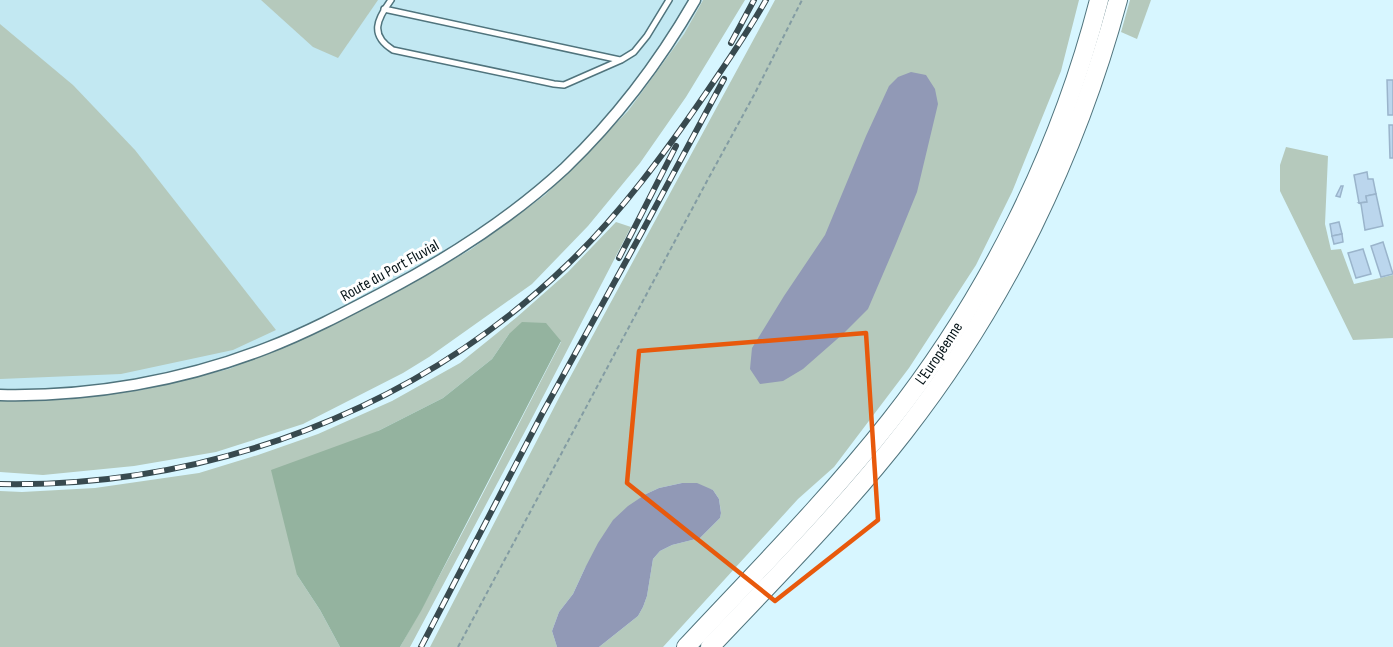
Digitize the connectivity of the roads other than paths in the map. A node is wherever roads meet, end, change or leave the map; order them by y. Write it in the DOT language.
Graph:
graph roads {
  1 [pos="391,0"];
  2 [pos="669,0"];
  3 [pos="695,0"];
  4 [pos="1099,0"];
  5 [pos="1118,0"];
  6 [pos="384,9"];
  7 [pos="621,60"];
  8 [pos="0,395"];
  9 [pos="686,647"];
  10 [pos="710,647"];
  1 -- 6 [label="lane"];
  2 -- 7 [label="lane"];
  3 -- 8 [label="street, Route du Port Fluvial"];
  4 -- 9 [label="highway, L'Européenne"];
  5 -- 10 [label="highway, L'Européenne"];
  6 -- 7 [label="lane"];
  6 -- 7 [label="lane"];
}
